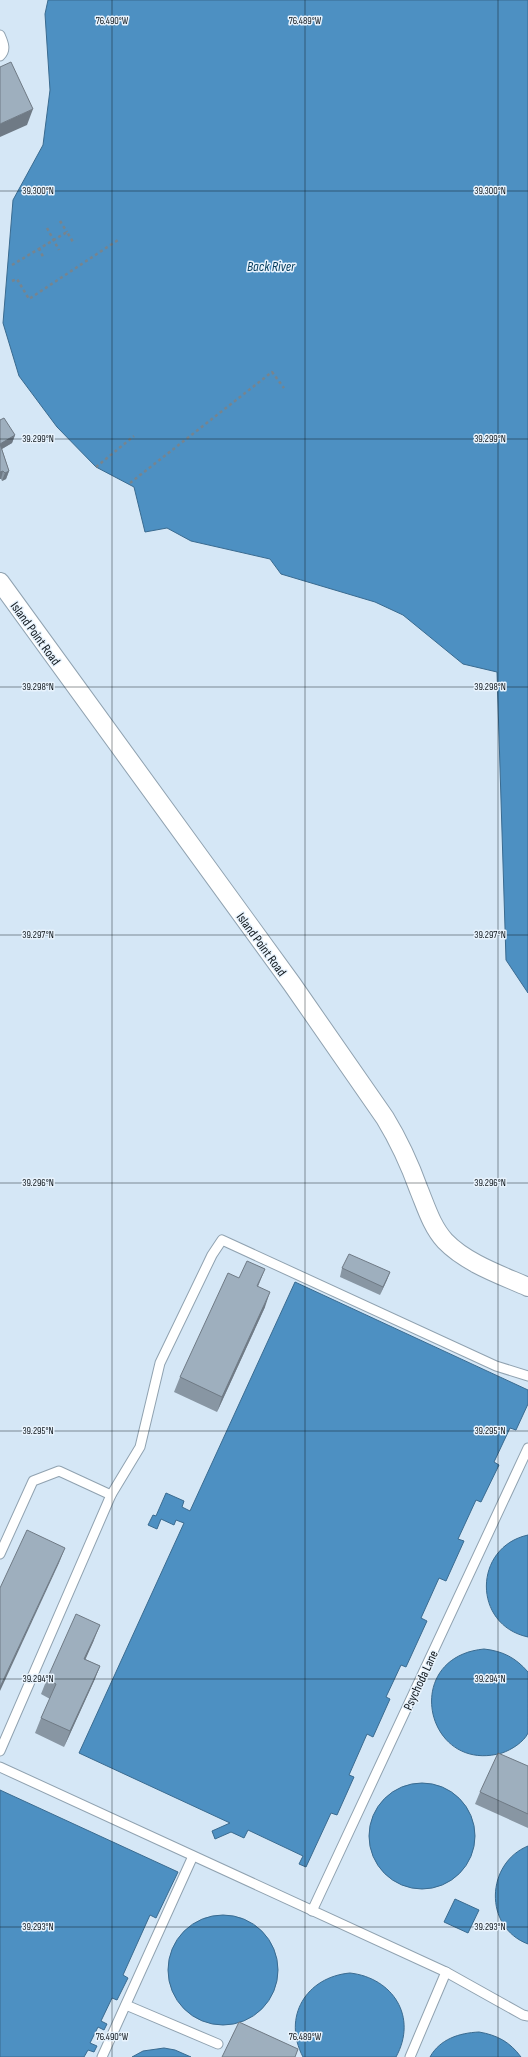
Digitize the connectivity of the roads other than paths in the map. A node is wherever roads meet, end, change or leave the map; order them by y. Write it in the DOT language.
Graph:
graph roads {
  1 [pos="0,35"];
  2 [pos="0,56"];
  3 [pos="0,582"];
  4 [pos="528,1287"];
  5 [pos="528,1376"];
  6 [pos="528,1448"];
  7 [pos="111,1495"];
  8 [pos="0,1554"];
  9 [pos="0,1752"];
  10 [pos="0,1767"];
  11 [pos="193,1856"];
  12 [pos="312,1911"];
  13 [pos="446,1972"];
  14 [pos="126,2004"];
  15 [pos="528,2016"];
  16 [pos="218,2044"];
  17 [pos="102,2057"];
  18 [pos="410,2057"];
  1 -- 2 [label="lane"];
  3 -- 4 [label="street, Island Point Road"];
  5 -- 7 [label="lane"];
  6 -- 12 [label="lane, Psychoda Lane"];
  7 -- 8 [label="lane"];
  7 -- 9 [label="lane"];
  10 -- 11 [label="lane"];
  11 -- 12 [label="lane"];
  11 -- 14 [label="lane"];
  12 -- 13 [label="lane"];
  13 -- 15 [label="lane"];
  13 -- 18 [label="lane"];
  14 -- 16 [label="lane"];
  14 -- 17 [label="lane"];
}
